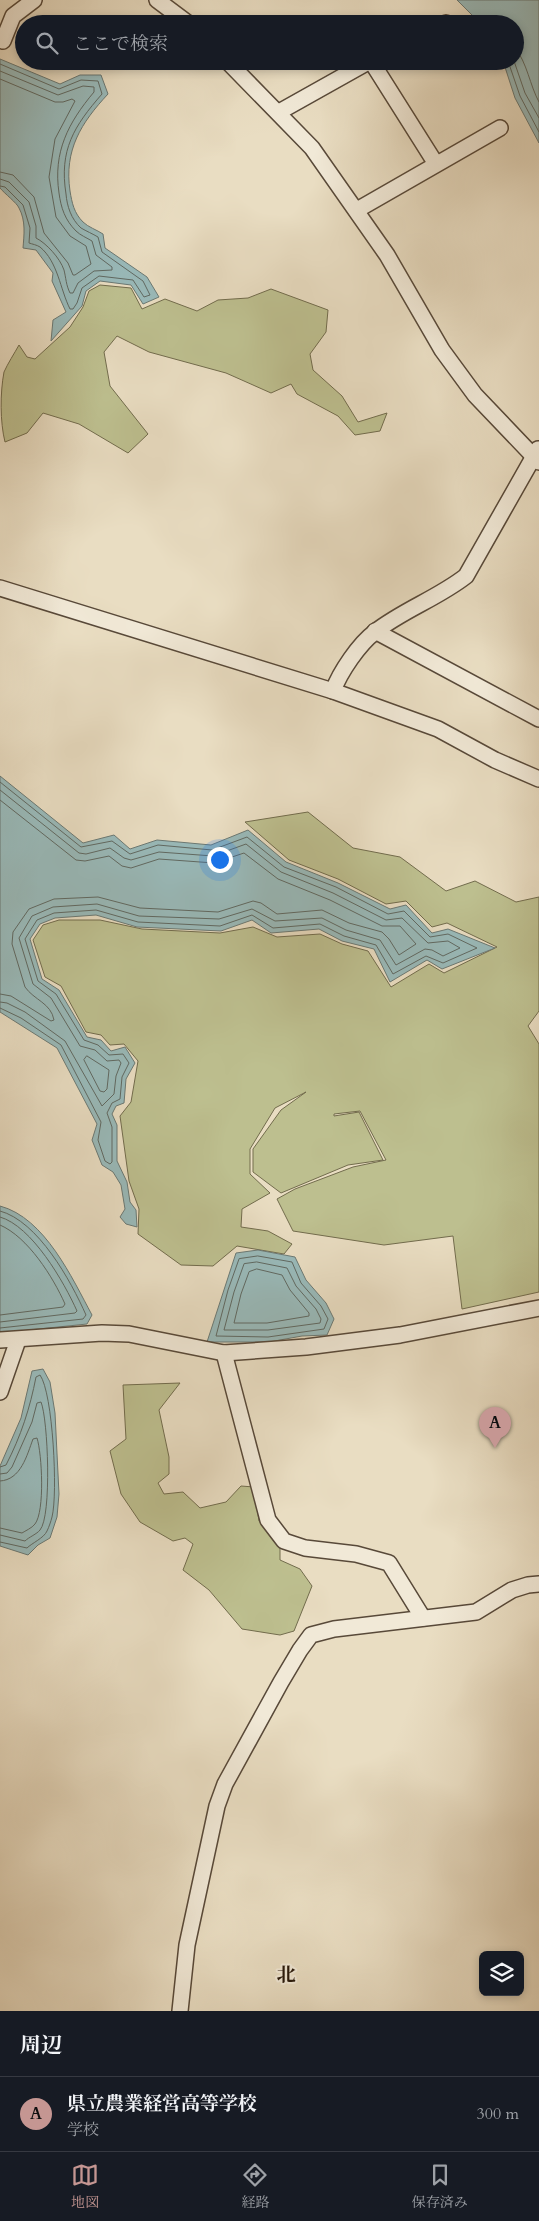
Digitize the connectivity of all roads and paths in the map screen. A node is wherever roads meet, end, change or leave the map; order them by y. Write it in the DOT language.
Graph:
graph roads {
  1 [pos="34,0"];
  2 [pos="157,0"];
  3 [pos="177,15"];
  4 [pos="3,41"];
  5 [pos="236,70"];
  6 [pos="354,70"];
  7 [pos="376,70"];
  8 [pos="279,112"];
  9 [pos="500,128"];
  10 [pos="436,164"];
  11 [pos="357,210"];
  12 [pos="537,456"];
  13 [pos="0,588"];
  14 [pos="375,631"];
  15 [pos="333,691"];
  16 [pos="539,719"];
  17 [pos="539,779"];
  18 [pos="539,1308"];
  19 [pos="0,1340"];
  20 [pos="18,1340"];
  21 [pos="224,1353"];
  22 [pos="0,1392"];
  23 [pos="539,1584"];
  24 [pos="424,1618"];
  25 [pos="180,2011"];
  1 -- 4 [label="street"];
  2 -- 3 [label="street"];
  5 -- 8 [label="street"];
  6 -- 8 [label="street"];
  7 -- 10 [label="street"];
  8 -- 11 [label="street"];
  9 -- 10 [label="street"];
  10 -- 11 [label="street"];
  11 -- 12 [label="street"];
  12 -- 14 [label="street"];
  13 -- 15 [label="street"];
  14 -- 15 [label="street"];
  14 -- 16 [label="street"];
  15 -- 17 [label="street"];
  18 -- 21 [label="street"];
  19 -- 20 [label="street"];
  20 -- 21 [label="street"];
  20 -- 22 [label="street"];
  21 -- 24 [label="street"];
  23 -- 24 [label="street"];
  24 -- 25 [label="street"];
}
